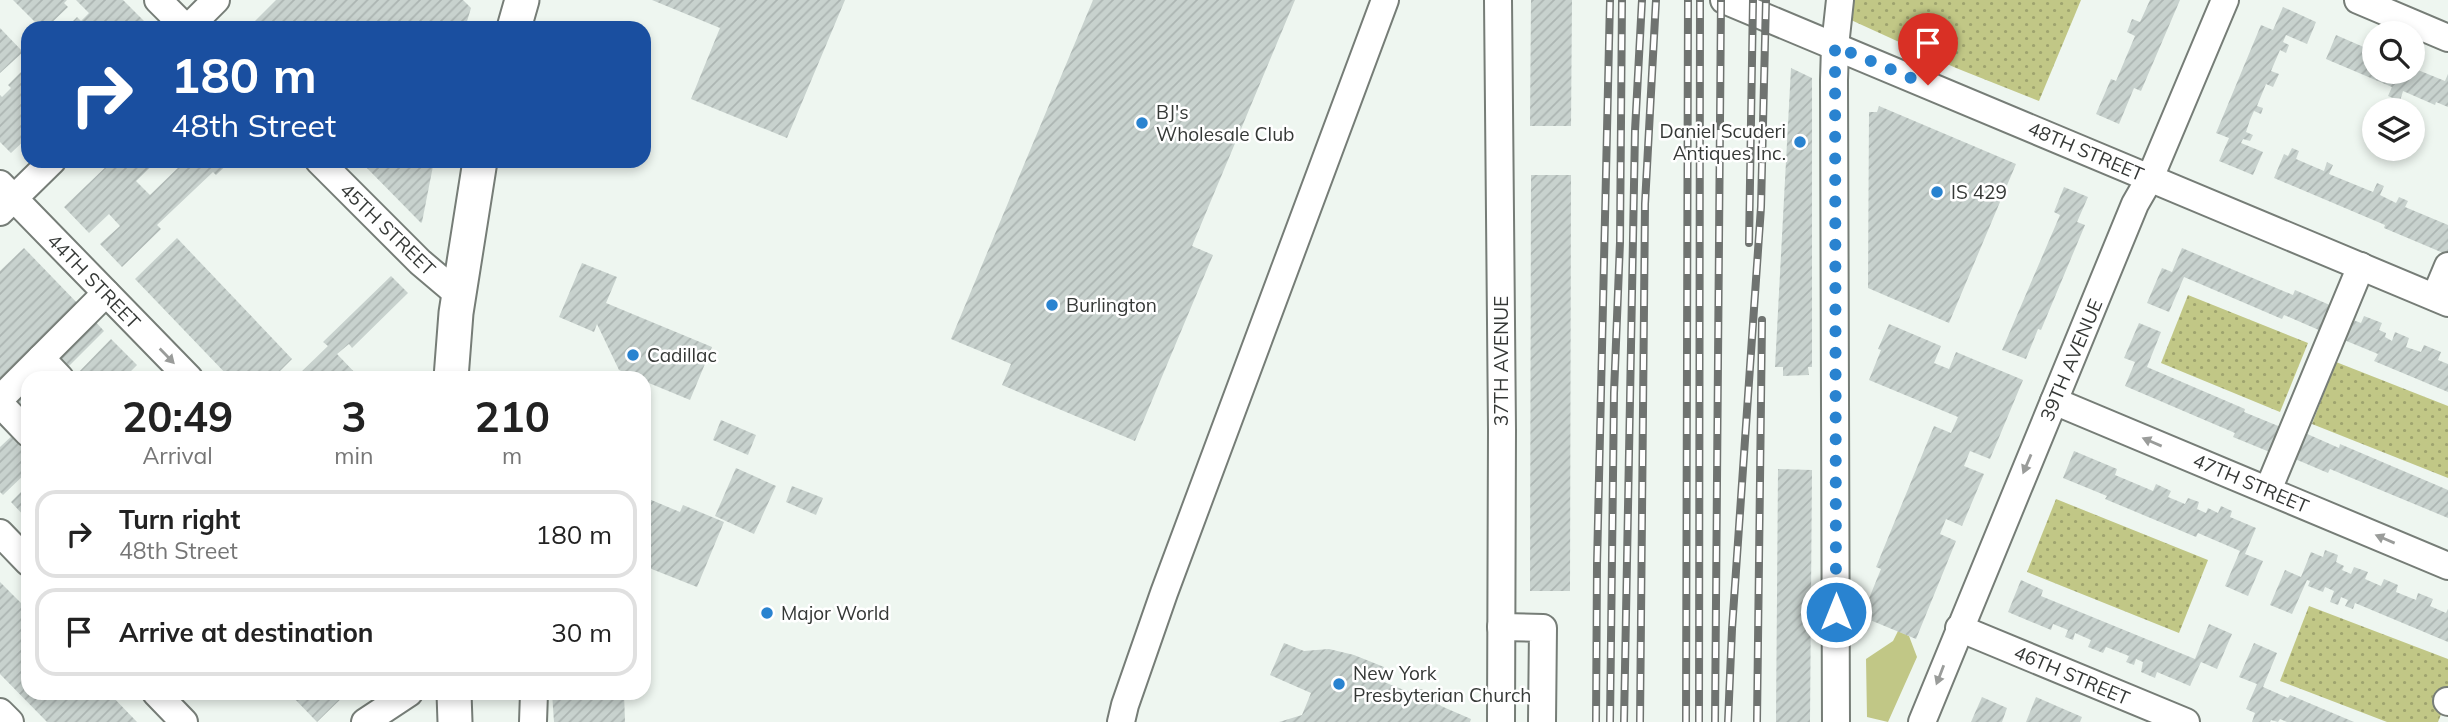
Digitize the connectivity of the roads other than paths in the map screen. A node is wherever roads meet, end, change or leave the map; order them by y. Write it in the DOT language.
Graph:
graph roads {
  1 [pos="158,0"];
  2 [pos="216,0"];
  3 [pos="1385,0"];
  4 [pos="1498,0"];
  5 [pos="1724,0"];
  6 [pos="1840,0"];
  7 [pos="2225,0"];
  8 [pos="2358,0"];
  9 [pos="180,21"];
  10 [pos="194,21"];
  11 [pos="2448,38"];
  12 [pos="1835,46"];
  13 [pos="43,168"];
  14 [pos="326,168"];
  15 [pos="479,168"];
  16 [pos="2150,178"];
  17 [pos="5,198"];
  18 [pos="2361,266"];
  19 [pos="2448,266"];
  20 [pos="106,293"];
  21 [pos="459,295"];
  22 [pos="2442,300"];
  23 [pos="41,358"];
  24 [pos="30,371"];
  25 [pos="53,371"];
  26 [pos="182,371"];
  27 [pos="452,371"];
  28 [pos="21,383"];
  29 [pos="2054,401"];
  30 [pos="3,405"];
  31 [pos="21,425"];
  32 [pos="2268,490"];
  33 [pos="0,533"];
  34 [pos="21,555"];
  35 [pos="2448,566"];
  36 [pos="1501,627"];
  37 [pos="1959,628"];
  38 [pos="163,700"];
  39 [pos="399,700"];
  40 [pos="454,700"];
  41 [pos="534,700"];
  42 [pos="0,712"];
  43 [pos="10,722"];
  44 [pos="184,722"];
  45 [pos="366,722"];
  46 [pos="455,722"];
  47 [pos="533,722"];
  48 [pos="1121,722"];
  49 [pos="1501,722"];
  50 [pos="1542,722"];
  51 [pos="1836,722"];
  52 [pos="1922,722"];
  53 [pos="2186,722"];
  1 -- 9 [label="street"];
  2 -- 10 [label="street"];
  3 -- 48 [label="street"];
  4 -- 36 [label="street, 37TH AVENUE"];
  5 -- 12 [label="street, 48TH STREET"];
  6 -- 12 [label="street"];
  7 -- 16 [label="street, 39TH AVENUE"];
  8 -- 11 [label="street"];
  12 -- 16 [label="street, 48TH STREET"];
  12 -- 51 [label="street"];
  13 -- 17 [label="street"];
  14 -- 21 [label="street, 45TH STREET"];
  15 -- 21 [label="main road"];
  16 -- 18 [label="street, 48TH STREET"];
  16 -- 29 [label="street, 39TH AVENUE"];
  17 -- 20 [label="street, 44TH STREET"];
  18 -- 22 [label="street, 48TH STREET"];
  18 -- 32 [label="street"];
  19 -- 22 [label="street"];
  20 -- 23 [label="street"];
  20 -- 26 [label="street, 44TH STREET, one-way"];
  21 -- 27 [label="main road"];
  23 -- 24 [label="street"];
  23 -- 25 [label="street"];
  28 -- 30 [label="street"];
  32 -- 29 [label="street, 47TH STREET, one-way"];
  29 -- 37 [label="street, 39TH AVENUE, one-way"];
  30 -- 31 [label="street"];
  35 -- 32 [label="street, 47TH STREET, one-way"];
  33 -- 34 [label="street"];
  36 -- 49 [label="street, 37TH AVENUE"];
  36 -- 50 [label="street"];
  37 -- 52 [label="street, 39TH AVENUE, one-way"];
  37 -- 53 [label="street, 46TH STREET"];
  38 -- 44 [label="street"];
  39 -- 45 [label="street"];
  40 -- 46 [label="main road"];
  41 -- 47 [label="street"];
  42 -- 43 [label="street"];
}
